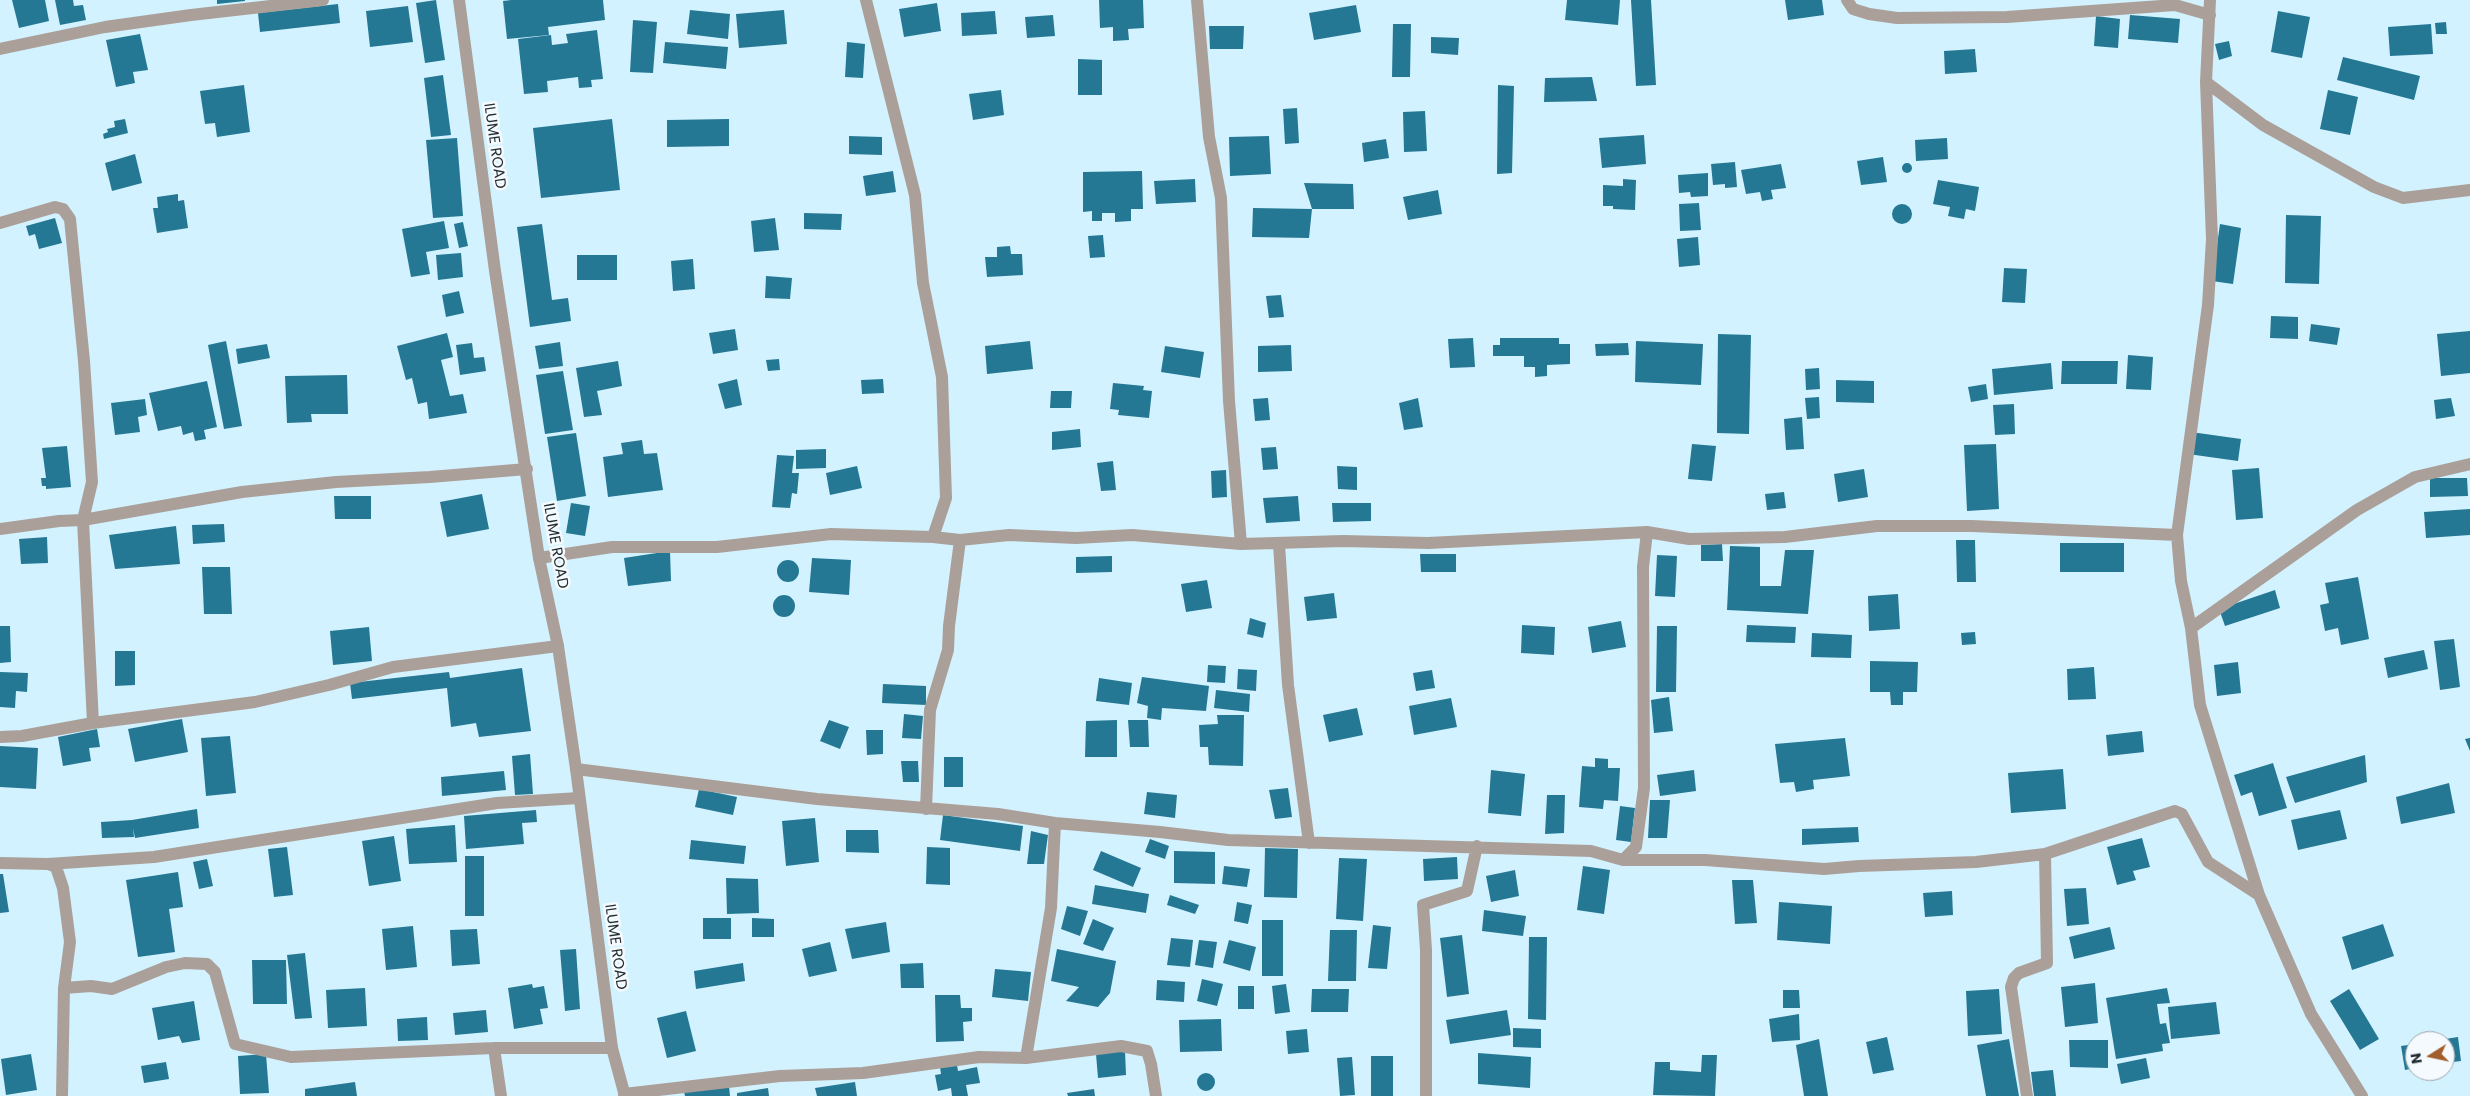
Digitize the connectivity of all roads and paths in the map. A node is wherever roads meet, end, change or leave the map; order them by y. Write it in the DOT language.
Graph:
graph roads {
  1 [pos="323,0"];
  2 [pos="459,0"];
  3 [pos="866,0"];
  4 [pos="1197,0"];
  5 [pos="1847,0"];
  6 [pos="2210,0"];
  7 [pos="2172,2"];
  8 [pos="2210,14"];
  9 [pos="0,49"];
  10 [pos="2206,82"];
  11 [pos="2470,190"];
  12 [pos="0,223"];
  13 [pos="2470,464"];
  14 [pos="527,469"];
  15 [pos="83,520"];
  16 [pos="0,529"];
  17 [pos="1648,532"];
  18 [pos="2177,535"];
  19 [pos="932,537"];
  20 [pos="960,540"];
  21 [pos="1241,544"];
  22 [pos="1279,544"];
  23 [pos="539,558"];
  24 [pos="2191,628"];
  25 [pos="558,646"];
  26 [pos="94,723"];
  27 [pos="0,737"];
  28 [pos="576,769"];
  29 [pos="579,798"];
  30 [pos="926,809"];
  31 [pos="1055,823"];
  32 [pos="1309,843"];
  33 [pos="1477,846"];
  34 [pos="2045,854"];
  35 [pos="1623,860"];
  36 [pos="0,863"];
  37 [pos="48,864"];
  38 [pos="2259,895"];
  39 [pos="64,988"];
  40 [pos="494,1048"];
  41 [pos="612,1048"];
  42 [pos="1026,1058"];
  43 [pos="624,1095"];
  44 [pos="62,1096"];
  45 [pos="501,1096"];
  46 [pos="1156,1096"];
  47 [pos="1426,1096"];
  48 [pos="2027,1096"];
  49 [pos="2362,1096"];
  1 -- 9 [label="street"];
  2 -- 14 [label="street, ILUME ROAD"];
  3 -- 19 [label="street"];
  4 -- 21 [label="street"];
  5 -- 7 [label="street"];
  6 -- 8 [label="street"];
  7 -- 8 [label="street"];
  8 -- 10 [label="street"];
  10 -- 11 [label="street"];
  10 -- 18 [label="street"];
  12 -- 15 [label="street"];
  13 -- 24 [label="street"];
  14 -- 15 [label="street"];
  14 -- 23 [label="street, ILUME ROAD"];
  15 -- 16 [label="street"];
  15 -- 26 [label="street"];
  17 -- 18 [label="street"];
  17 -- 22 [label="street"];
  17 -- 35 [label="street"];
  18 -- 24 [label="street"];
  19 -- 20 [label="street"];
  19 -- 23 [label="street"];
  20 -- 21 [label="street"];
  20 -- 30 [label="street"];
  21 -- 22 [label="street"];
  22 -- 32 [label="street"];
  23 -- 25 [label="street, ILUME ROAD"];
  24 -- 38 [label="street"];
  25 -- 26 [label="street"];
  25 -- 28 [label="street, ILUME ROAD"];
  26 -- 27 [label="street"];
  28 -- 29 [label="street, ILUME ROAD"];
  28 -- 30 [label="street"];
  29 -- 37 [label="street"];
  29 -- 41 [label="street, ILUME ROAD"];
  30 -- 31 [label="street"];
  31 -- 32 [label="street"];
  31 -- 42 [label="street"];
  32 -- 33 [label="street"];
  33 -- 35 [label="street"];
  33 -- 47 [label="street"];
  34 -- 35 [label="street"];
  34 -- 38 [label="street"];
  34 -- 48 [label="street"];
  36 -- 37 [label="street"];
  37 -- 39 [label="street"];
  38 -- 49 [label="street"];
  39 -- 40 [label="street"];
  39 -- 44 [label="street"];
  40 -- 41 [label="street"];
  40 -- 45 [label="street"];
  41 -- 43 [label="street, ILUME ROAD"];
  42 -- 43 [label="street"];
  42 -- 46 [label="street"];
}
